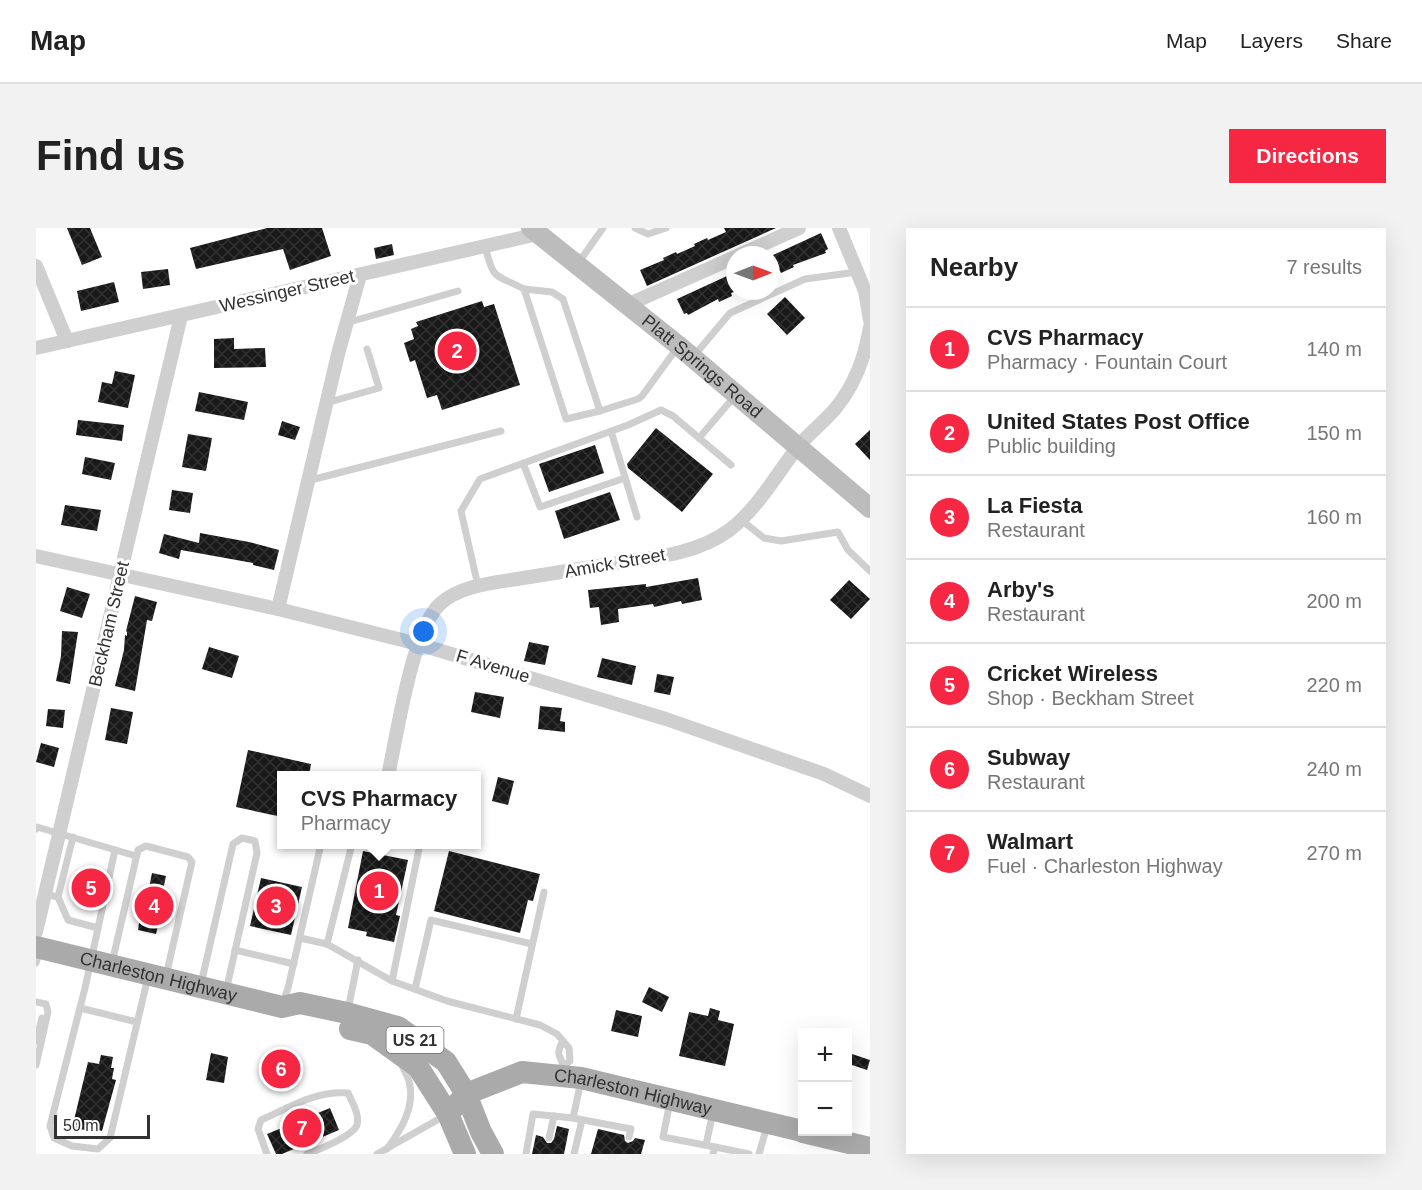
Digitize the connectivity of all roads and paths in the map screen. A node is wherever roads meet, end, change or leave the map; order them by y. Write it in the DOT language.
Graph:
graph roads {
  1 [pos="603,228"];
  2 [pos="635,228"];
  3 [pos="666,228"];
  4 [pos="799,228"];
  5 [pos="839,228"];
  6 [pos="534,231"];
  7 [pos="485,246"];
  8 [pos="759,246"];
  9 [pos="726,261"];
  10 [pos="577,264"];
  11 [pos="36,266"];
  12 [pos="857,272"];
  13 [pos="360,275"];
  14 [pos="524,289"];
  15 [pos="458,291"];
  16 [pos="627,304"];
  17 [pos="181,316"];
  18 [pos="870,320"];
  19 [pos="346,323"];
  20 [pos="870,327"];
  21 [pos="68,341"];
  22 [pos="36,348"];
  23 [pos="367,349"];
  24 [pos="685,352"];
  25 [pos="867,361"];
  26 [pos="736,395"];
  27 [pos="326,403"];
  28 [pos="600,411"];
  29 [pos="501,431"];
  30 [pos="611,431"];
  31 [pos="699,438"];
  32 [pos="798,447"];
  33 [pos="523,463"];
  34 [pos="731,465"];
  35 [pos="625,478"];
  36 [pos="307,481"];
  37 [pos="870,508"];
  38 [pos="637,517"];
  39 [pos="740,519"];
  40 [pos="36,556"];
  41 [pos="870,571"];
  42 [pos="121,576"];
  43 [pos="478,586"];
  44 [pos="278,609"];
  45 [pos="418,644"];
  46 [pos="389,771"];
  47 [pos="870,796"];
  48 [pos="36,828"];
  49 [pos="67,835"];
  50 [pos="320,849"];
  51 [pos="351,849"];
  52 [pos="419,849"];
  53 [pos="116,850"];
  54 [pos="136,856"];
  55 [pos="544,892"];
  56 [pos="52,896"];
  57 [pos="98,928"];
  58 [pos="300,938"];
  59 [pos="327,944"];
  60 [pos="532,944"];
  61 [pos="37,947"];
  62 [pos="236,950"];
  63 [pos="358,960"];
  64 [pos="101,963"];
  65 [pos="294,964"];
  66 [pos="157,977"];
  67 [pos="392,981"];
  68 [pos="200,987"];
  69 [pos="415,989"];
  70 [pos="226,994"];
  71 [pos="36,1002"];
  72 [pos="282,1007"];
  73 [pos="80,1008"];
  74 [pos="48,1012"];
  75 [pos="347,1013"];
  76 [pos="516,1019"];
  77 [pos="137,1022"];
  78 [pos="36,1041"];
  79 [pos="394,1050"];
  80 [pos="36,1065"];
  81 [pos="571,1073"];
  82 [pos="671,1100"];
  83 [pos="469,1103"];
  84 [pos="713,1110"];
  85 [pos="448,1114"];
  86 [pos="554,1116"];
  87 [pos="573,1118"];
  88 [pos="582,1120"];
  89 [pos="768,1123"];
  90 [pos="798,1130"];
  91 [pos="823,1136"];
  92 [pos="629,1137"];
  93 [pos="549,1138"];
  94 [pos="706,1145"];
  95 [pos="870,1148"];
  96 [pos="387,1149"];
  97 [pos="714,1150"];
  98 [pos="310,1153"];
  99 [pos="267,1154"];
  100 [pos="377,1154"];
  101 [pos="465,1154"];
  102 [pos="493,1154"];
  103 [pos="526,1154"];
  104 [pos="574,1154"];
  105 [pos="749,1154"];
  106 [pos="759,1154"];
  1 -- 10 [label="lane"];
  2 -- 3 [label="lane"];
  4 -- 8 [label="street"];
  5 -- 12 [label="street"];
  6 -- 7 [label="street, Wessinger Street"];
  6 -- 10 [label="main road, Platt Springs Road"];
  7 -- 13 [label="street, Wessinger Street"];
  7 -- 14 [label="lane"];
  9 -- 16 [label="street"];
  10 -- 16 [label="main road, Platt Springs Road"];
  11 -- 21 [label="street"];
  12 -- 18 [label="street"];
  12 -- 24 [label="lane"];
  13 -- 17 [label="street, Wessinger Street"];
  13 -- 19 [label="street"];
  14 -- 28 [label="lane"];
  14 -- 28 [label="lane"];
  15 -- 19 [label="lane"];
  16 -- 24 [label="main road, Platt Springs Road"];
  17 -- 21 [label="street, Wessinger Street"];
  17 -- 42 [label="street, Beckham Street"];
  19 -- 27 [label="street"];
  20 -- 25 [label="street, Amick Street"];
  21 -- 22 [label="street, Wessinger Street"];
  23 -- 27 [label="lane"];
  24 -- 26 [label="main road, Platt Springs Road"];
  24 -- 28 [label="lane"];
  25 -- 32 [label="street, Amick Street"];
  26 -- 31 [label="lane"];
  26 -- 32 [label="main road, Platt Springs Road"];
  27 -- 36 [label="street"];
  29 -- 36 [label="lane"];
  30 -- 31 [label="lane"];
  30 -- 33 [label="lane"];
  30 -- 35 [label="lane"];
  31 -- 34 [label="lane"];
  32 -- 37 [label="main road, Platt Springs Road"];
  32 -- 39 [label="street, Amick Street"];
  33 -- 35 [label="lane"];
  33 -- 43 [label="lane"];
  35 -- 38 [label="lane"];
  36 -- 44 [label="street"];
  39 -- 41 [label="lane"];
  39 -- 43 [label="street, Amick Street"];
  40 -- 42 [label="street, F Avenue"];
  42 -- 44 [label="street, F Avenue"];
  42 -- 49 [label="street, Beckham Street"];
  43 -- 45 [label="street, Amick Street"];
  44 -- 45 [label="street, F Avenue"];
  45 -- 46 [label="street, Amick Street"];
  45 -- 47 [label="street, F Avenue"];
  48 -- 49 [label="lane"];
  49 -- 53 [label="lane"];
  49 -- 56 [label="street, Beckham Street"];
  50 -- 58 [label="lane"];
  51 -- 59 [label="lane"];
  52 -- 67 [label="lane"];
  53 -- 54 [label="lane"];
  53 -- 57 [label="lane"];
  54 -- 64 [label="lane"];
  54 -- 66 [label="lane"];
  55 -- 60 [label="lane"];
  56 -- 57 [label="lane"];
  56 -- 61 [label="street, Beckham Street"];
  57 -- 64 [label="lane"];
  58 -- 59 [label="lane"];
  58 -- 65 [label="lane"];
  59 -- 63 [label="lane"];
  60 -- 69 [label="lane"];
  60 -- 76 [label="lane"];
  61 -- 64 [label="main road, Charleston Highway / US 21"];
  62 -- 65 [label="lane"];
  62 -- 68 [label="lane"];
  62 -- 70 [label="lane"];
  63 -- 67 [label="lane"];
  63 -- 75 [label="lane"];
  64 -- 66 [label="main road, Charleston Highway / US 21"];
  64 -- 73 [label="lane"];
  65 -- 72 [label="lane"];
  66 -- 68 [label="main road, Charleston Highway / US 21"];
  66 -- 77 [label="lane"];
  67 -- 69 [label="lane"];
  68 -- 70 [label="main road, Charleston Highway / US 21"];
  69 -- 76 [label="lane"];
  70 -- 72 [label="main road, Charleston Highway / US 21"];
  71 -- 74 [label="lane"];
  72 -- 75 [label="main road, Charleston Highway / US 21"];
  72 -- 79 [label="main road, Charleston Highway / US 21"];
  73 -- 77 [label="lane"];
  73 -- 77 [label="lane"];
  74 -- 78 [label="lane"];
  74 -- 80 [label="lane"];
  75 -- 83 [label="main road, Charleston Highway / US 21"];
  76 -- 81 [label="lane"];
  79 -- 85 [label="main road, Charleston Highway / US 21"];
  79 -- 96 [label="lane"];
  81 -- 82 [label="main road, Charleston Highway"];
  81 -- 83 [label="main road, Charleston Highway"];
  81 -- 87 [label="lane"];
  82 -- 84 [label="main road, Charleston Highway"];
  82 -- 94 [label="lane"];
  83 -- 85 [label="main road"];
  83 -- 102 [label="main road, Charleston Highway / US 21"];
  84 -- 89 [label="main road, Charleston Highway"];
  84 -- 94 [label="lane"];
  85 -- 96 [label="lane"];
  85 -- 101 [label="main road, Charleston Highway / US 21"];
  86 -- 87 [label="lane"];
  86 -- 93 [label="lane"];
  86 -- 103 [label="lane"];
  87 -- 88 [label="lane"];
  88 -- 92 [label="lane"];
  88 -- 104 [label="lane"];
  89 -- 90 [label="main road, Charleston Highway"];
  89 -- 106 [label="lane"];
  91 -- 95 [label="main road, Charleston Highway"];
  94 -- 97 [label="lane"];
  96 -- 100 [label="lane"];
  97 -- 105 [label="lane"];
  98 -- 99 [label="lane"];
}
